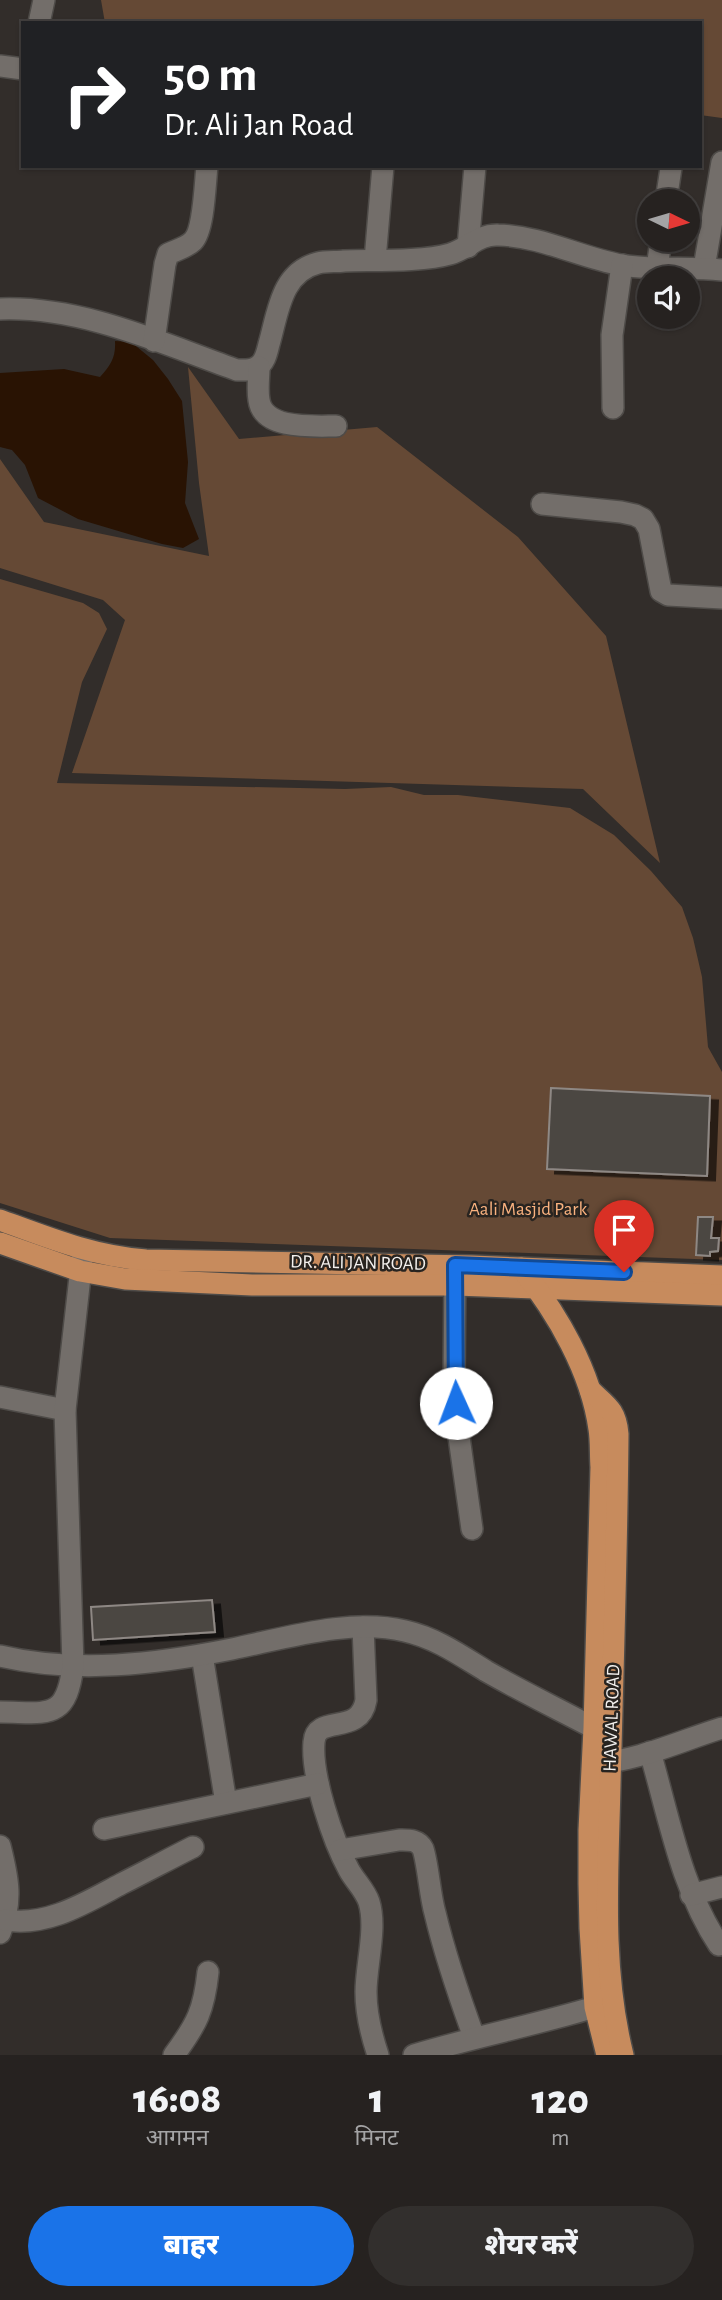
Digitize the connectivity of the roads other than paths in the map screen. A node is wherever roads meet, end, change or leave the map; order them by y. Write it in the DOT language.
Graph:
graph roads {
  1 [pos="44,0"];
  2 [pos="39,21"];
  3 [pos="0,66"];
  4 [pos="21,69"];
  5 [pos="722,162"];
  6 [pos="207,168"];
  7 [pos="383,168"];
  8 [pos="475,168"];
  9 [pos="671,169"];
  10 [pos="668,189"];
  11 [pos="468,247"];
  12 [pos="375,260"];
  13 [pos="622,265"];
  14 [pos="637,266"];
  15 [pos="713,269"];
  16 [pos="0,309"];
  17 [pos="154,341"];
  18 [pos="259,367"];
  19 [pos="613,408"];
  20 [pos="336,426"];
  21 [pos="542,504"];
  22 [pos="722,598"];
  23 [pos="0,1220"];
  24 [pos="0,1243"];
  25 [pos="82,1261"];
  26 [pos="521,1268"];
  27 [pos="456,1275"];
  28 [pos="722,1276"];
  29 [pos="675,1284"];
  30 [pos="537,1288"];
  31 [pos="722,1296"];
  32 [pos="590,1390"];
  33 [pos="0,1397"];
  34 [pos="65,1410"];
  35 [pos="472,1529"];
  36 [pos="363,1628"];
  37 [pos="202,1655"];
  38 [pos="0,1656"];
  39 [pos="73,1666"];
  40 [pos="0,1712"];
  41 [pos="594,1728"];
  42 [pos="722,1728"];
  43 [pos="650,1752"];
  44 [pos="601,1763"];
  45 [pos="318,1784"];
  46 [pos="226,1803"];
  47 [pos="104,1829"];
  48 [pos="0,1846"];
  49 [pos="192,1847"];
  50 [pos="340,1850"];
  51 [pos="722,1887"];
  52 [pos="691,1895"];
  53 [pos="3,1927"];
  54 [pos="719,1945"];
  55 [pos="208,1972"];
  56 [pos="595,2007"];
  57 [pos="474,2037"];
  58 [pos="174,2055"];
  59 [pos="378,2055"];
  60 [pos="414,2055"];
  61 [pos="607,2055"];
  62 [pos="623,2055"];
  1 -- 2 [label="street"];
  3 -- 4 [label="street"];
  5 -- 15 [label="street"];
  6 -- 17 [label="street"];
  7 -- 12 [label="street"];
  8 -- 11 [label="street"];
  9 -- 10 [label="street"];
  11 -- 12 [label="street"];
  11 -- 13 [label="street"];
  12 -- 18 [label="street"];
  13 -- 14 [label="street"];
  13 -- 19 [label="street"];
  16 -- 17 [label="street"];
  17 -- 18 [label="street"];
  18 -- 20 [label="street"];
  21 -- 22 [label="street"];
  23 -- 25 [label="main road, DR. ALI JAN ROAD"];
  24 -- 25 [label="main road, DR. ALI JAN ROAD"];
  25 -- 27 [label="main road, DR. ALI JAN ROAD"];
  25 -- 34 [label="street"];
  26 -- 27 [label="main road, DR. ALI JAN ROAD"];
  26 -- 29 [label="main road, DR. ALI JAN ROAD"];
  26 -- 30 [label="main road, HAWAL ROAD"];
  27 -- 30 [label="main road, DR. ALI JAN ROAD"];
  27 -- 35 [label="street"];
  28 -- 29 [label="main road, DR. ALI JAN ROAD"];
  29 -- 30 [label="main road, DR. ALI JAN ROAD"];
  29 -- 31 [label="main road, DR. ALI JAN ROAD"];
  30 -- 32 [label="main road, HAWAL ROAD"];
  32 -- 41 [label="main road, HAWAL ROAD"];
  32 -- 44 [label="main road, HAWAL ROAD"];
  33 -- 34 [label="street"];
  34 -- 39 [label="street"];
  36 -- 37 [label="street"];
  36 -- 41 [label="street"];
  36 -- 45 [label="street"];
  37 -- 39 [label="street"];
  37 -- 46 [label="street"];
  38 -- 39 [label="street"];
  39 -- 40 [label="street"];
  41 -- 44 [label="main road, HAWAL ROAD"];
  42 -- 43 [label="street"];
  43 -- 44 [label="street"];
  43 -- 52 [label="street"];
  44 -- 56 [label="main road, HAWAL ROAD"];
  44 -- 62 [label="main road, HAWAL ROAD"];
  45 -- 46 [label="street"];
  45 -- 50 [label="street"];
  46 -- 47 [label="street"];
  48 -- 53 [label="street"];
  49 -- 53 [label="street"];
  50 -- 57 [label="street"];
  50 -- 59 [label="street"];
  51 -- 52 [label="street"];
  52 -- 54 [label="street"];
  55 -- 58 [label="street"];
  56 -- 57 [label="street"];
  56 -- 61 [label="main road, HAWAL ROAD"];
  57 -- 60 [label="street"];
}
